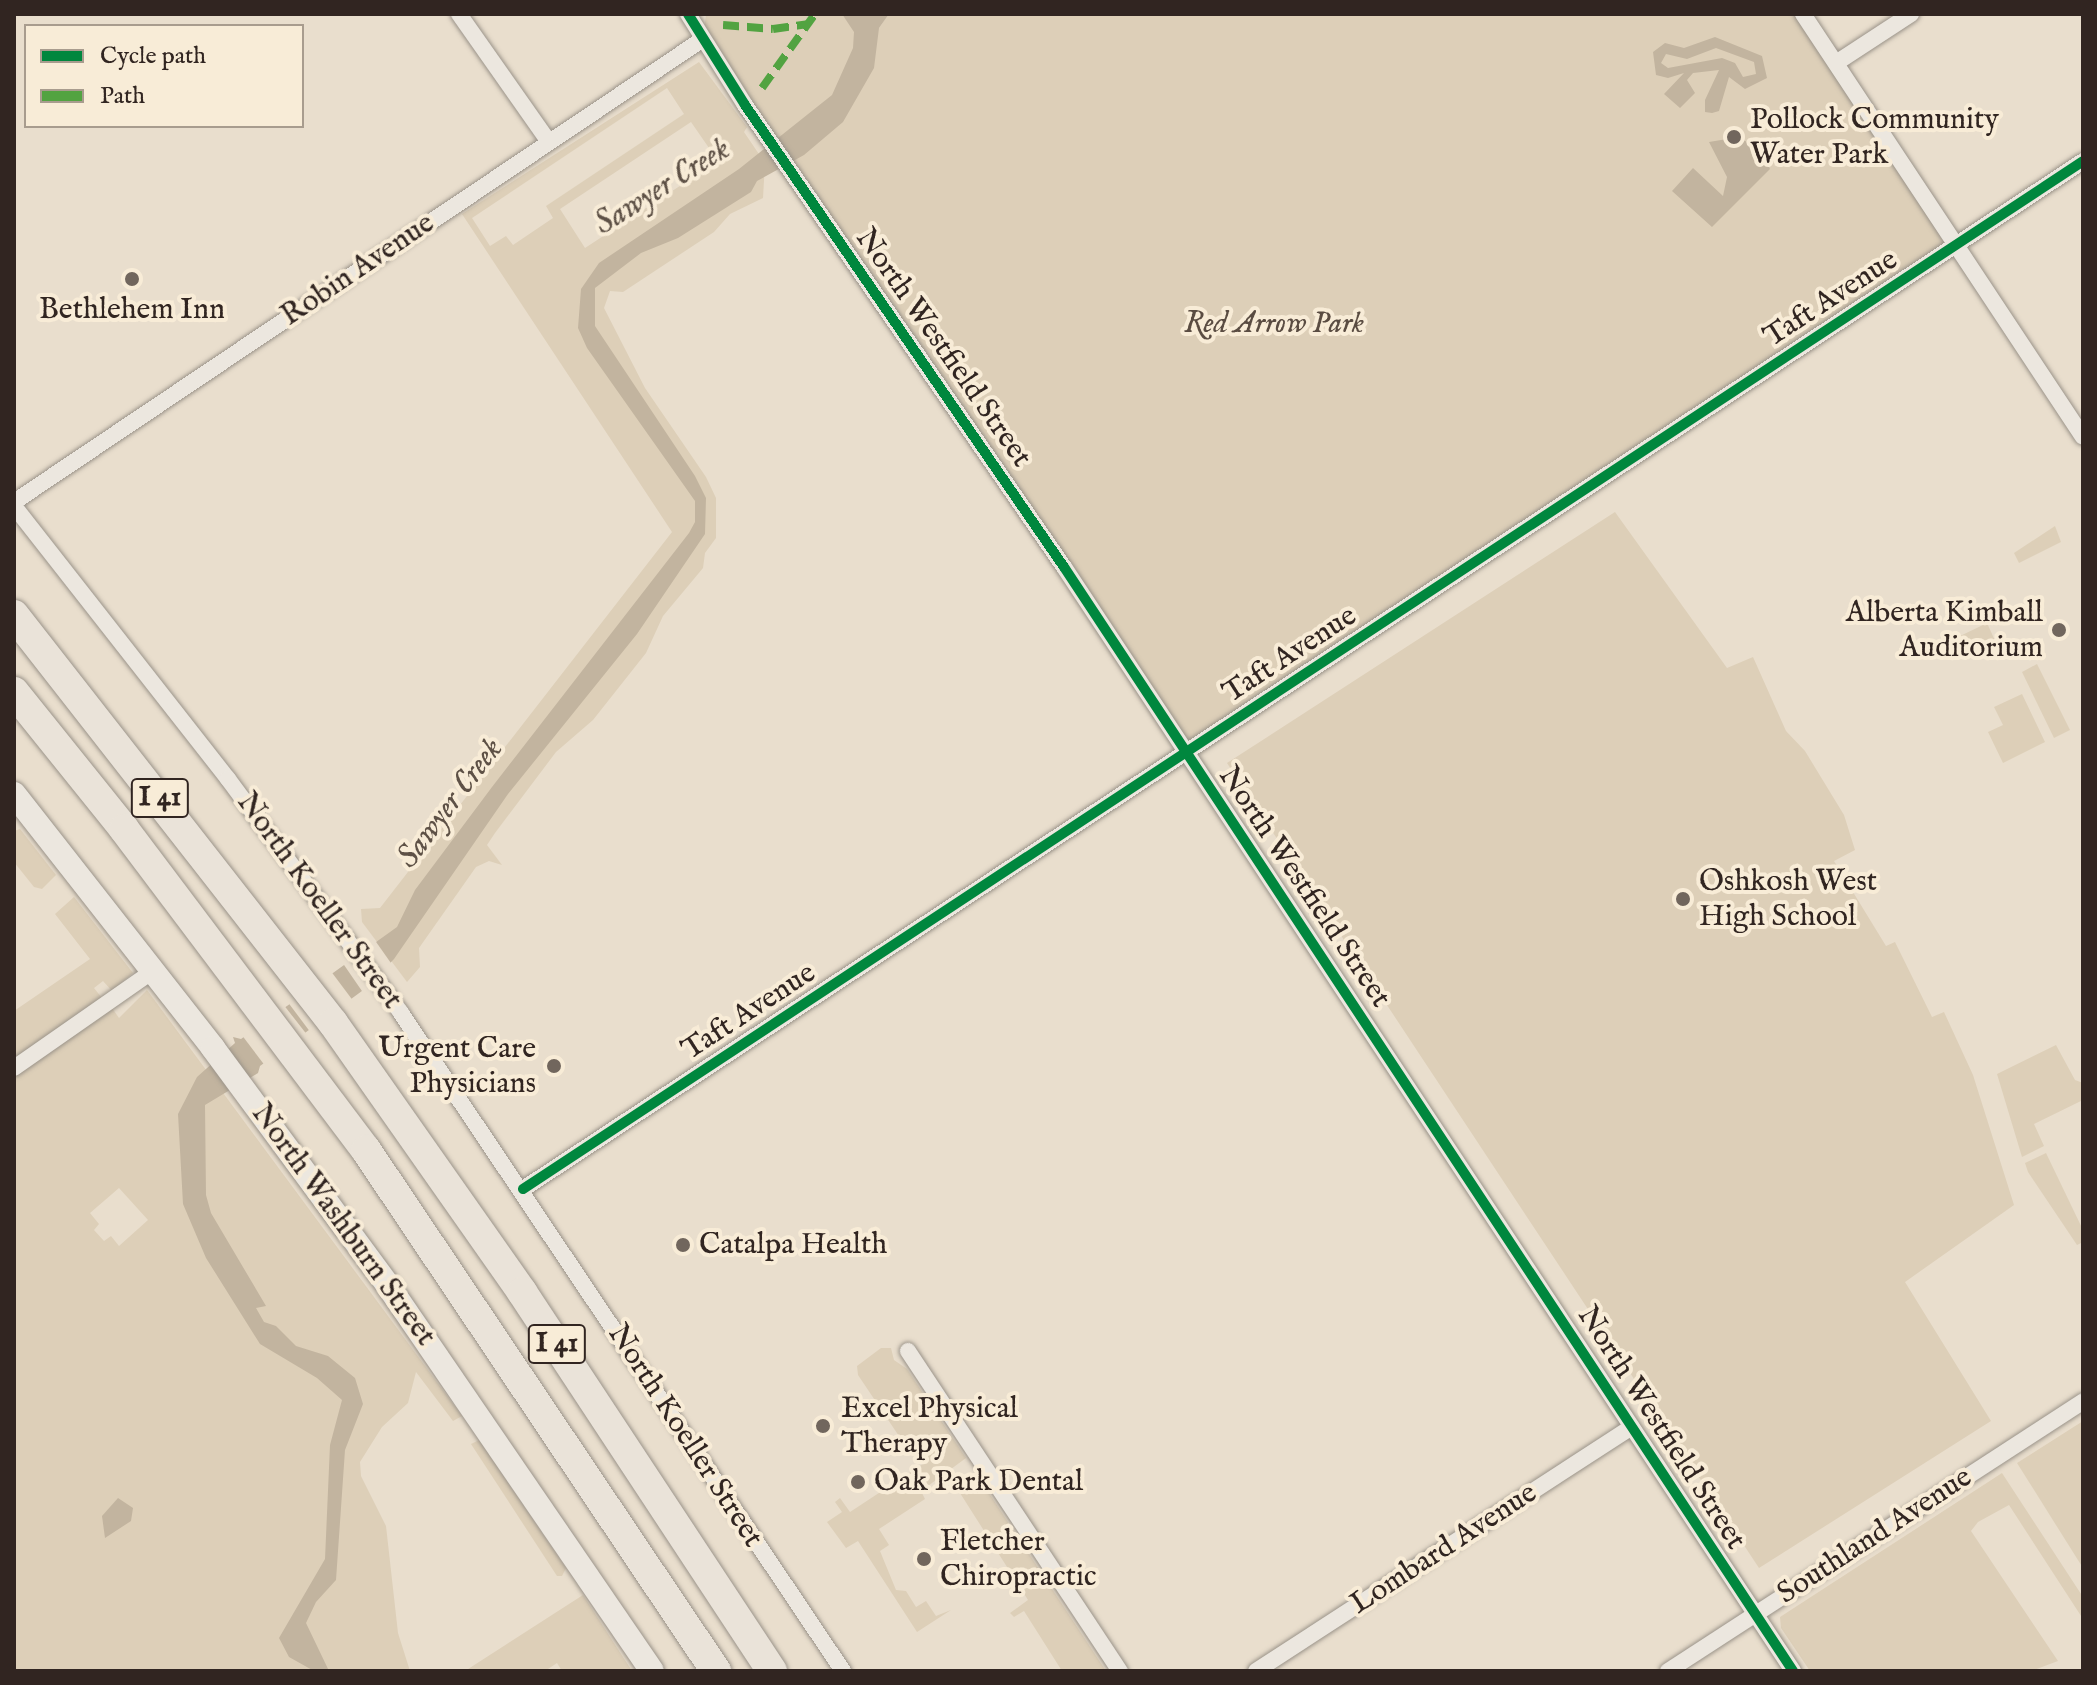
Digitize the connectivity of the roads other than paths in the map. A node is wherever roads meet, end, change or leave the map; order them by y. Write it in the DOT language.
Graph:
graph roads {
  1 [pos="459,14"];
  2 [pos="688,14"];
  3 [pos="1803,14"];
  4 [pos="1911,14"];
  5 [pos="703,39"];
  6 [pos="1836,63"];
  7 [pos="549,142"];
  8 [pos="2083,161"];
  9 [pos="1956,246"];
  10 [pos="2078,419"];
  11 [pos="2083,437"];
  12 [pos="14,504"];
  13 [pos="14,615"];
  14 [pos="14,692"];
  15 [pos="14,721"];
  16 [pos="1186,752"];
  17 [pos="14,794"];
  18 [pos="124,829"];
  19 [pos="153,971"];
  20 [pos="14,1068"];
  21 [pos="523,1189"];
  22 [pos="908,1351"];
  23 [pos="2083,1401"];
  24 [pos="1632,1427"];
  25 [pos="1755,1614"];
  26 [pos="652,1671"];
  27 [pos="716,1671"];
  28 [pos="772,1671"];
  29 [pos="843,1671"];
  30 [pos="1120,1671"];
  31 [pos="1256,1671"];
  32 [pos="1668,1671"];
  33 [pos="1793,1671"];
  1 -- 7 [label="street"];
  2 -- 5 [label="street, North Westfield Street"];
  3 -- 6 [label="street"];
  4 -- 6 [label="street"];
  5 -- 7 [label="street, Robin Avenue"];
  5 -- 16 [label="street, North Westfield Street"];
  6 -- 9 [label="street"];
  7 -- 12 [label="street, Robin Avenue"];
  8 -- 9 [label="street, Taft Avenue"];
  9 -- 10 [label="street"];
  9 -- 16 [label="street, Taft Avenue"];
  10 -- 11 [label="street"];
  12 -- 21 [label="street, North Koeller Street"];
  13 -- 28 [label="highway, I 41"];
  14 -- 18 [label="highway, I 41"];
  15 -- 18 [label="highway"];
  16 -- 21 [label="street, Taft Avenue"];
  16 -- 24 [label="street, North Westfield Street"];
  17 -- 19 [label="street, North Washburn Street"];
  18 -- 27 [label="highway, I 41"];
  19 -- 20 [label="street"];
  19 -- 26 [label="street, North Washburn Street"];
  21 -- 29 [label="street, North Koeller Street"];
  22 -- 30 [label="street"];
  23 -- 25 [label="street, Southland Avenue"];
  24 -- 25 [label="street, North Westfield Street"];
  24 -- 31 [label="street, Lombard Avenue"];
  25 -- 32 [label="street, Southland Avenue"];
  25 -- 33 [label="street, North Westfield Street"];
}
